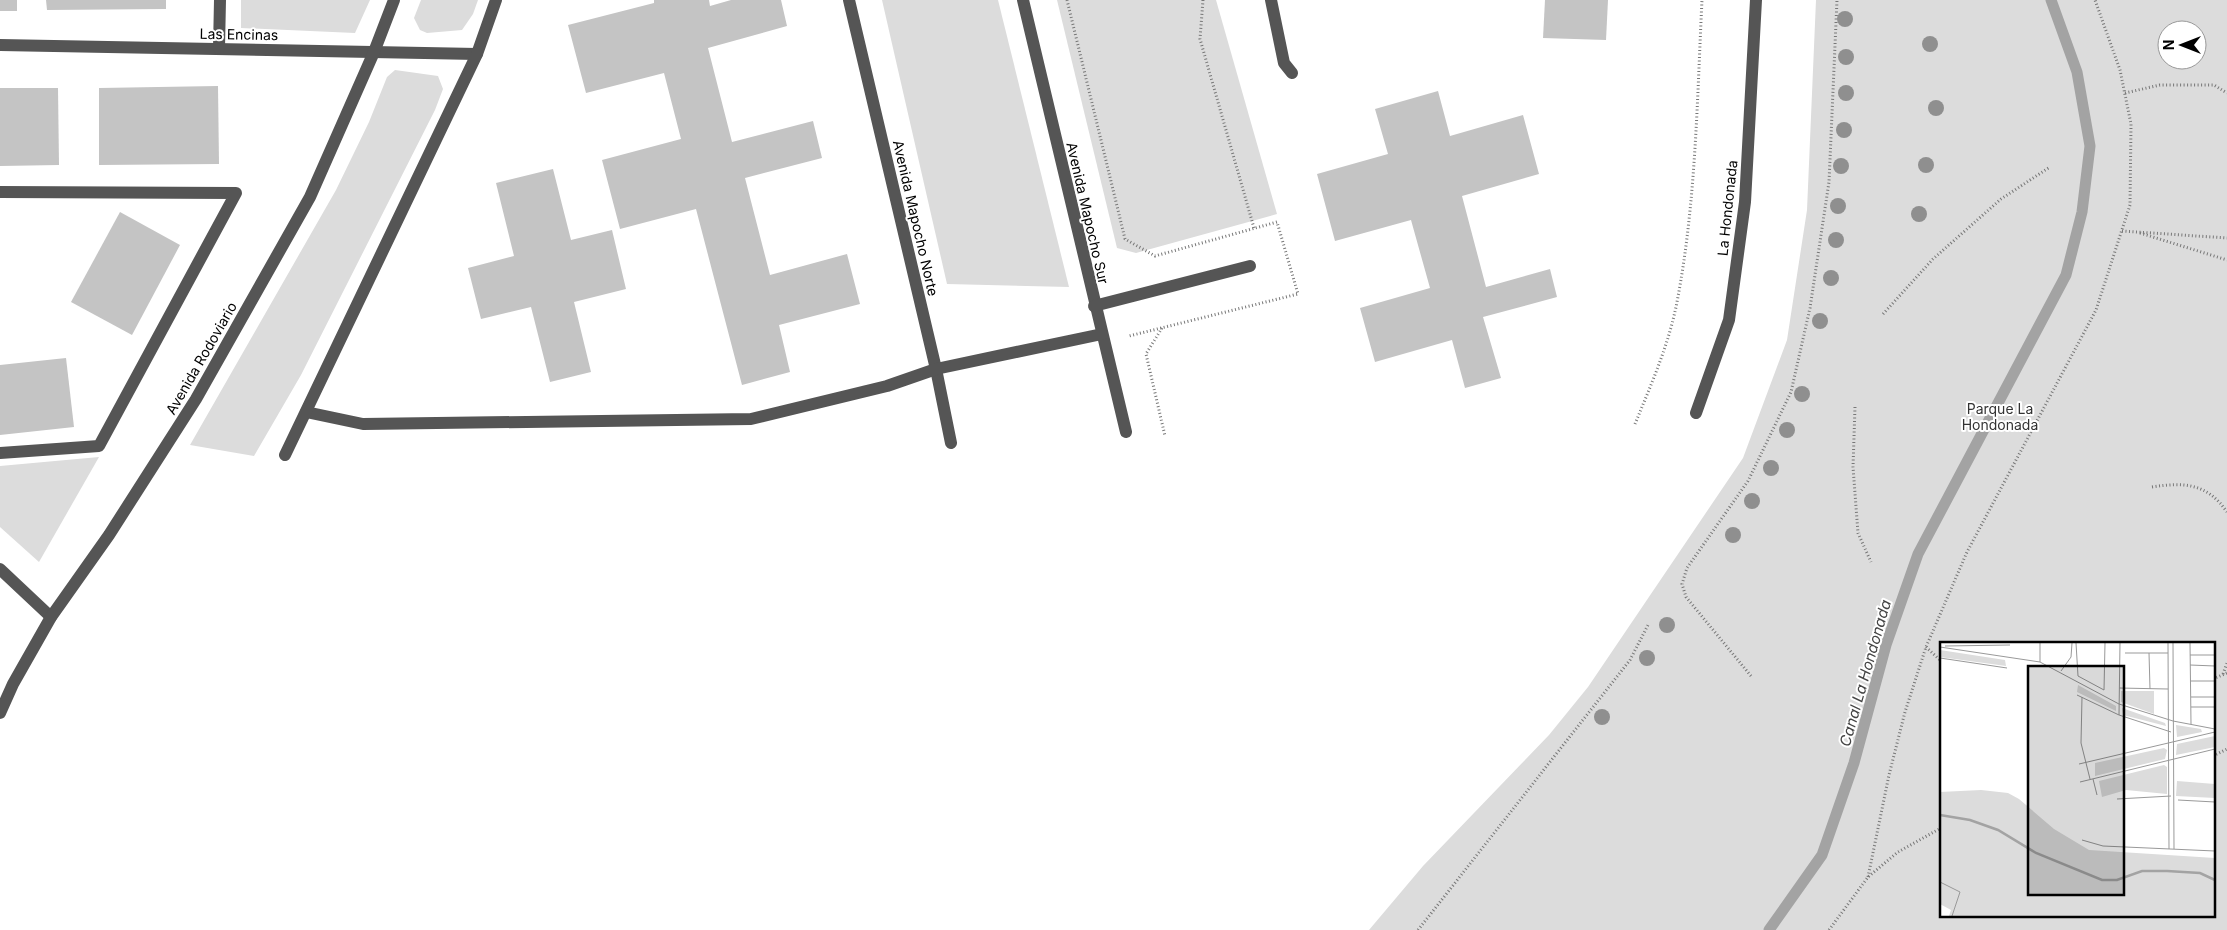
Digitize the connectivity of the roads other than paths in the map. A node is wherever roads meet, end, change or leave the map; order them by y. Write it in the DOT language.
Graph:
graph roads {
  1 [pos="220,0"];
  2 [pos="394,0"];
  3 [pos="496,0"];
  4 [pos="849,0"];
  5 [pos="1023,0"];
  6 [pos="1271,0"];
  7 [pos="1756,0"];
  8 [pos="0,45"];
  9 [pos="219,48"];
  10 [pos="374,52"];
  11 [pos="477,54"];
  12 [pos="1292,73"];
  13 [pos="0,192"];
  14 [pos="1250,266"];
  15 [pos="1094,306"];
  16 [pos="1103,338"];
  17 [pos="936,369"];
  18 [pos="306,412"];
  19 [pos="1696,413"];
  20 [pos="1126,432"];
  21 [pos="951,443"];
  22 [pos="0,454"];
  23 [pos="285,454"];
  24 [pos="0,569"];
  25 [pos="51,617"];
  26 [pos="0,713"];
  1 -- 9 [label="street"];
  2 -- 10 [label="street, Avenida Rodoviario"];
  3 -- 11 [label="street"];
  4 -- 17 [label="street, Avenida Mapocho Norte"];
  5 -- 15 [label="street, Avenida Mapocho Sur"];
  6 -- 12 [label="street"];
  7 -- 19 [label="street, La Hondonada"];
  8 -- 9 [label="street, Las Encinas"];
  9 -- 10 [label="street, Las Encinas"];
  10 -- 11 [label="street, Las Encinas"];
  10 -- 25 [label="street, Avenida Rodoviario"];
  11 -- 18 [label="street"];
  13 -- 22 [label="street"];
  14 -- 15 [label="street"];
  15 -- 16 [label="street, Avenida Mapocho Sur"];
  16 -- 17 [label="street"];
  16 -- 20 [label="street, Avenida Mapocho Sur"];
  17 -- 18 [label="street"];
  17 -- 21 [label="street, Avenida Mapocho Norte"];
  18 -- 23 [label="street"];
  24 -- 25 [label="street"];
  25 -- 26 [label="street, Avenida Rodoviario"];
}
